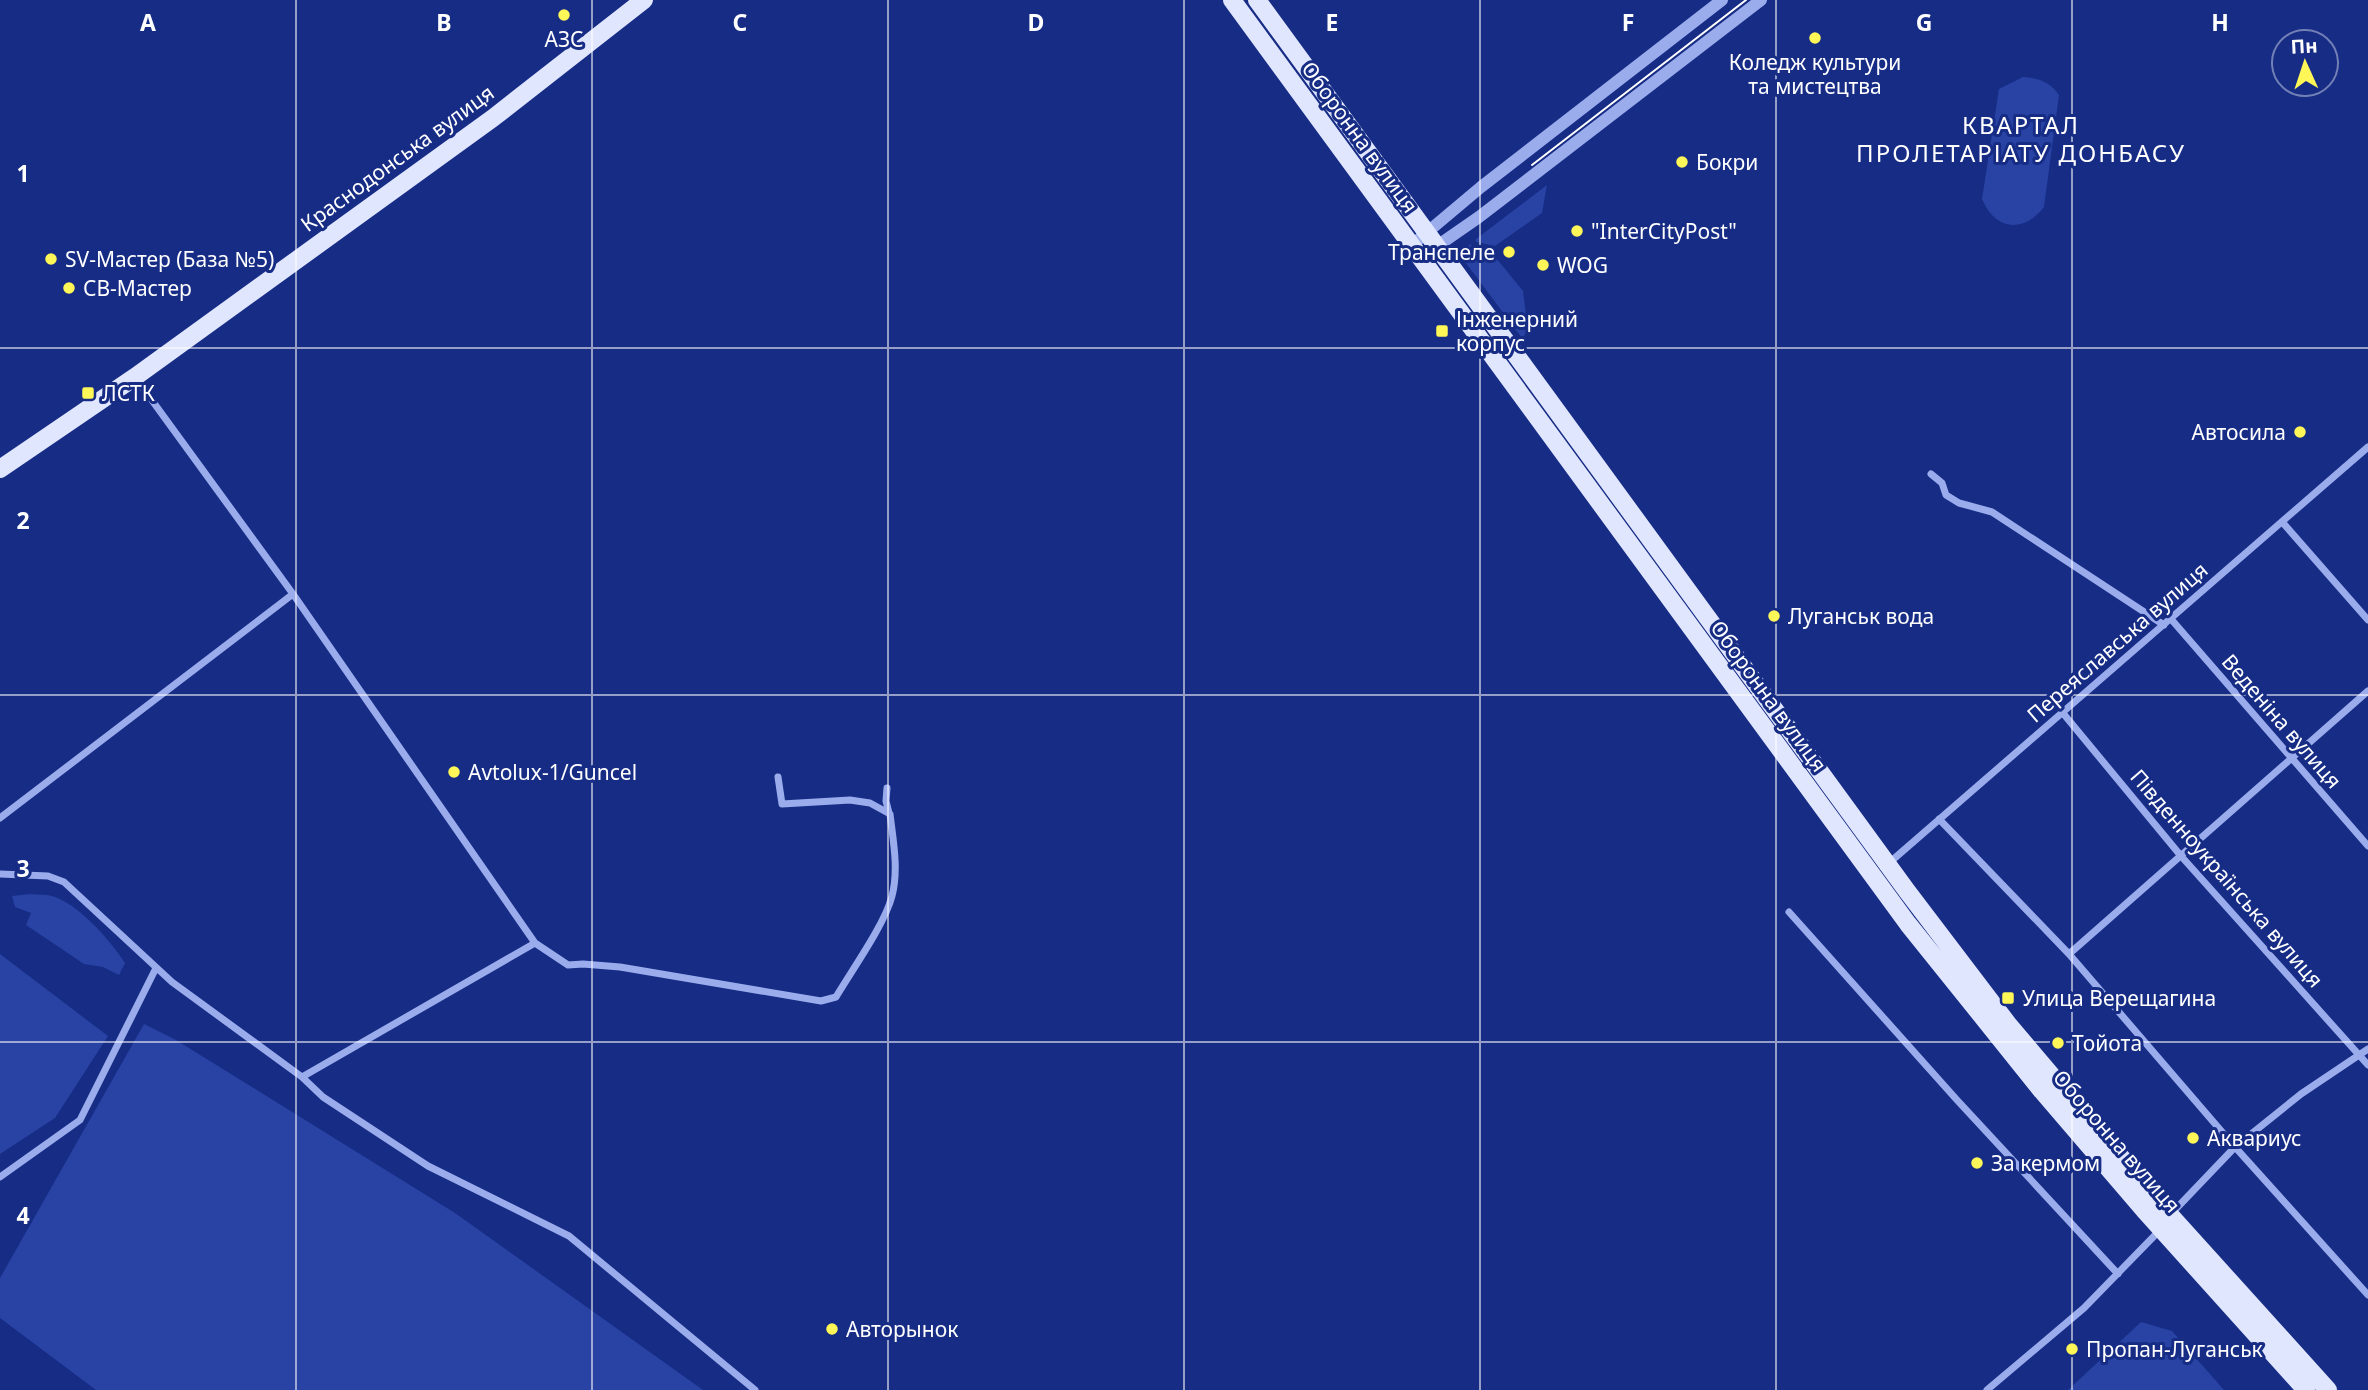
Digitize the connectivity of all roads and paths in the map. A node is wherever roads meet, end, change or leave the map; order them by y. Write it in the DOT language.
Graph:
graph roads {
  1 [pos="644,0"];
  2 [pos="1232,0"];
  3 [pos="1257,0"];
  4 [pos="1722,0"];
  5 [pos="1761,0"];
  6 [pos="1533,146"];
  7 [pos="1548,165"];
  8 [pos="1432,240"];
  9 [pos="1417,251"];
  10 [pos="135,377"];
  11 [pos="2368,447"];
  12 [pos="0,469"];
  13 [pos="1931,474"];
  14 [pos="2283,523"];
  15 [pos="293,594"];
  16 [pos="2368,620"];
  17 [pos="2167,622"];
  18 [pos="2368,691"];
  19 [pos="2062,712"];
  20 [pos="2291,758"];
  21 [pos="778,777"];
  22 [pos="887,788"];
  23 [pos="890,814"];
  24 [pos="0,818"];
  25 [pos="1939,819"];
  26 [pos="2368,846"];
  27 [pos="2181,856"];
  28 [pos="1889,863"];
  29 [pos="0,874"];
  30 [pos="1789,912"];
  31 [pos="536,943"];
  32 [pos="2069,954"];
  33 [pos="156,968"];
  34 [pos="2368,1049"];
  35 [pos="2361,1056"];
  36 [pos="2368,1065"];
  37 [pos="302,1077"];
  38 [pos="2235,1147"];
  39 [pos="0,1177"];
  40 [pos="2166,1222"];
  41 [pos="2118,1274"];
  42 [pos="2368,1295"];
  43 [pos="755,1390"];
  44 [pos="1987,1390"];
  45 [pos="2306,1390"];
  46 [pos="2328,1390"];
  1 -- 10 [label="main road, Краснодонська вулиця"];
  2 -- 9 [label="main road, Оборонна вулиця"];
  3 -- 8 [label="main road, Оборонна вулиця"];
  4 -- 6 [label="street"];
  5 -- 7 [label="street"];
  6 -- 7 [label="street"];
  6 -- 8 [label="street"];
  7 -- 8 [label="street"];
  8 -- 9 [label="street"];
  8 -- 28 [label="main road, Оборонна вулиця"];
  9 -- 40 [label="main road, Оборонна вулиця"];
  10 -- 12 [label="main road, Краснодонська вулиця"];
  10 -- 15 [label="street"];
  11 -- 14 [label="street, Переяславська вулиця"];
  13 -- 17 [label="street, Веденіна вулиця"];
  14 -- 16 [label="street"];
  14 -- 17 [label="street, Переяславська вулиця"];
  15 -- 24 [label="street"];
  15 -- 31 [label="street"];
  17 -- 19 [label="street, Переяславська вулиця"];
  17 -- 20 [label="street, Веденіна вулиця"];
  18 -- 20 [label="street"];
  19 -- 25 [label="street, Переяславська вулиця"];
  19 -- 27 [label="street, Південноукраїнська вулиця"];
  20 -- 26 [label="street, Веденіна вулиця"];
  20 -- 27 [label="street"];
  21 -- 23 [label="street"];
  22 -- 23 [label="street"];
  23 -- 31 [label="street"];
  25 -- 28 [label="street, Переяславська вулиця"];
  25 -- 32 [label="street"];
  27 -- 32 [label="street"];
  27 -- 35 [label="street, Південноукраїнська вулиця"];
  28 -- 40 [label="main road, Оборонна вулиця"];
  29 -- 33 [label="street"];
  30 -- 41 [label="street"];
  31 -- 37 [label="street"];
  32 -- 38 [label="street"];
  33 -- 37 [label="street"];
  33 -- 39 [label="street"];
  34 -- 35 [label="street"];
  35 -- 36 [label="street, Південноукраїнська вулиця"];
  35 -- 38 [label="street"];
  37 -- 43 [label="street"];
  38 -- 40 [label="street"];
  38 -- 42 [label="street"];
  40 -- 41 [label="street"];
  40 -- 45 [label="main road, Оборонна вулиця"];
  40 -- 46 [label="main road, Оборонна вулиця"];
  41 -- 44 [label="street"];
}
